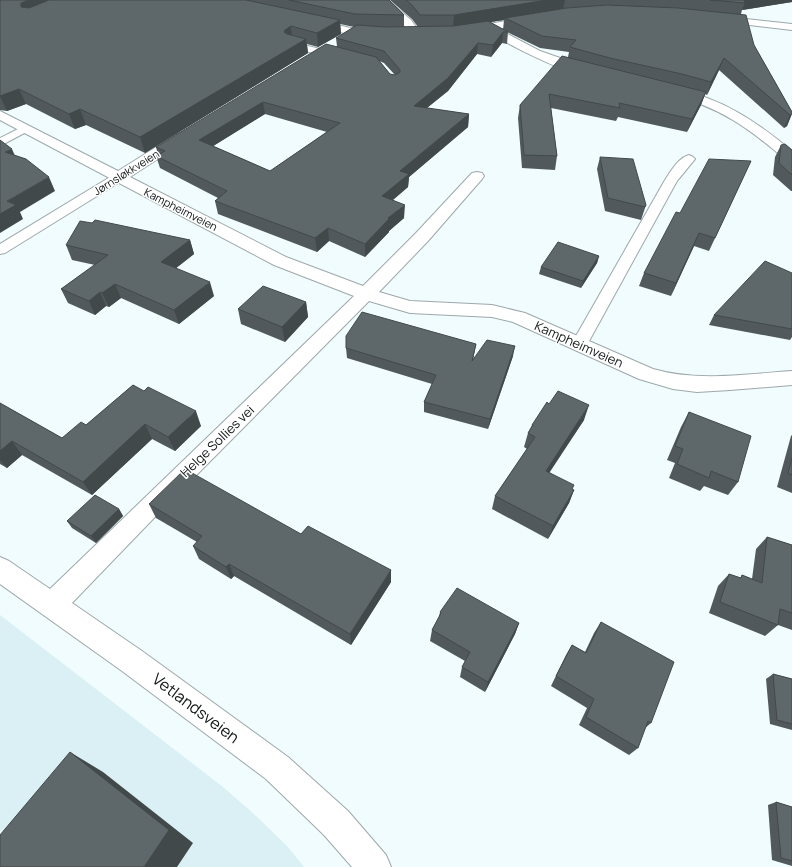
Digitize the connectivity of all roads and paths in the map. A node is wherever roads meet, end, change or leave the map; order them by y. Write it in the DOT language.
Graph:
graph roads {
  1 [pos="382,0"];
  2 [pos="543,18"];
  3 [pos="707,18"];
  4 [pos="301,20"];
  5 [pos="490,28"];
  6 [pos="792,28"];
  7 [pos="355,32"];
  8 [pos="453,33"];
  9 [pos="385,34"];
  10 [pos="400,34"];
  11 [pos="416,34"];
  12 [pos="428,34"];
  13 [pos="292,45"];
  14 [pos="329,49"];
  15 [pos="304,62"];
  16 [pos="596,74"];
  17 [pos="662,89"];
  18 [pos="0,115"];
  19 [pos="26,128"];
  20 [pos="192,132"];
  21 [pos="0,143"];
  22 [pos="792,158"];
  23 [pos="689,159"];
  24 [pos="477,176"];
  25 [pos="119,177"];
  26 [pos="0,250"];
  27 [pos="366,294"];
  28 [pos="580,343"];
  29 [pos="792,378"];
  30 [pos="0,569"];
  31 [pos="52,605"];
  32 [pos="374,867"];
  1 -- 11 [label="street"];
  2 -- 5 [label="street"];
  3 -- 6 [label="street"];
  4 -- 7 [label="street"];
  5 -- 8 [label="street"];
  5 -- 16 [label="street"];
  7 -- 9 [label="street"];
  7 -- 14 [label="street"];
  10 -- 11 [label="street"];
  11 -- 12 [label="street"];
  13 -- 14 [label="lane"];
  14 -- 15 [label="street"];
  17 -- 22 [label="street"];
  18 -- 19 [label="street, Kampheimveien"];
  19 -- 21 [label="lane"];
  19 -- 25 [label="street, Kampheimveien"];
  20 -- 25 [label="street, Jørnsløkkveien"];
  23 -- 28 [label="lane"];
  24 -- 27 [label="street"];
  25 -- 26 [label="lane, Jørnsløkkveien"];
  25 -- 27 [label="street, Kampheimveien"];
  27 -- 28 [label="street, Kampheimveien"];
  27 -- 31 [label="street, Helge Sollies vei"];
  28 -- 29 [label="street, Kampheimveien"];
  30 -- 31 [label="street, Vetlandsveien"];
  31 -- 32 [label="street, Vetlandsveien"];
}
